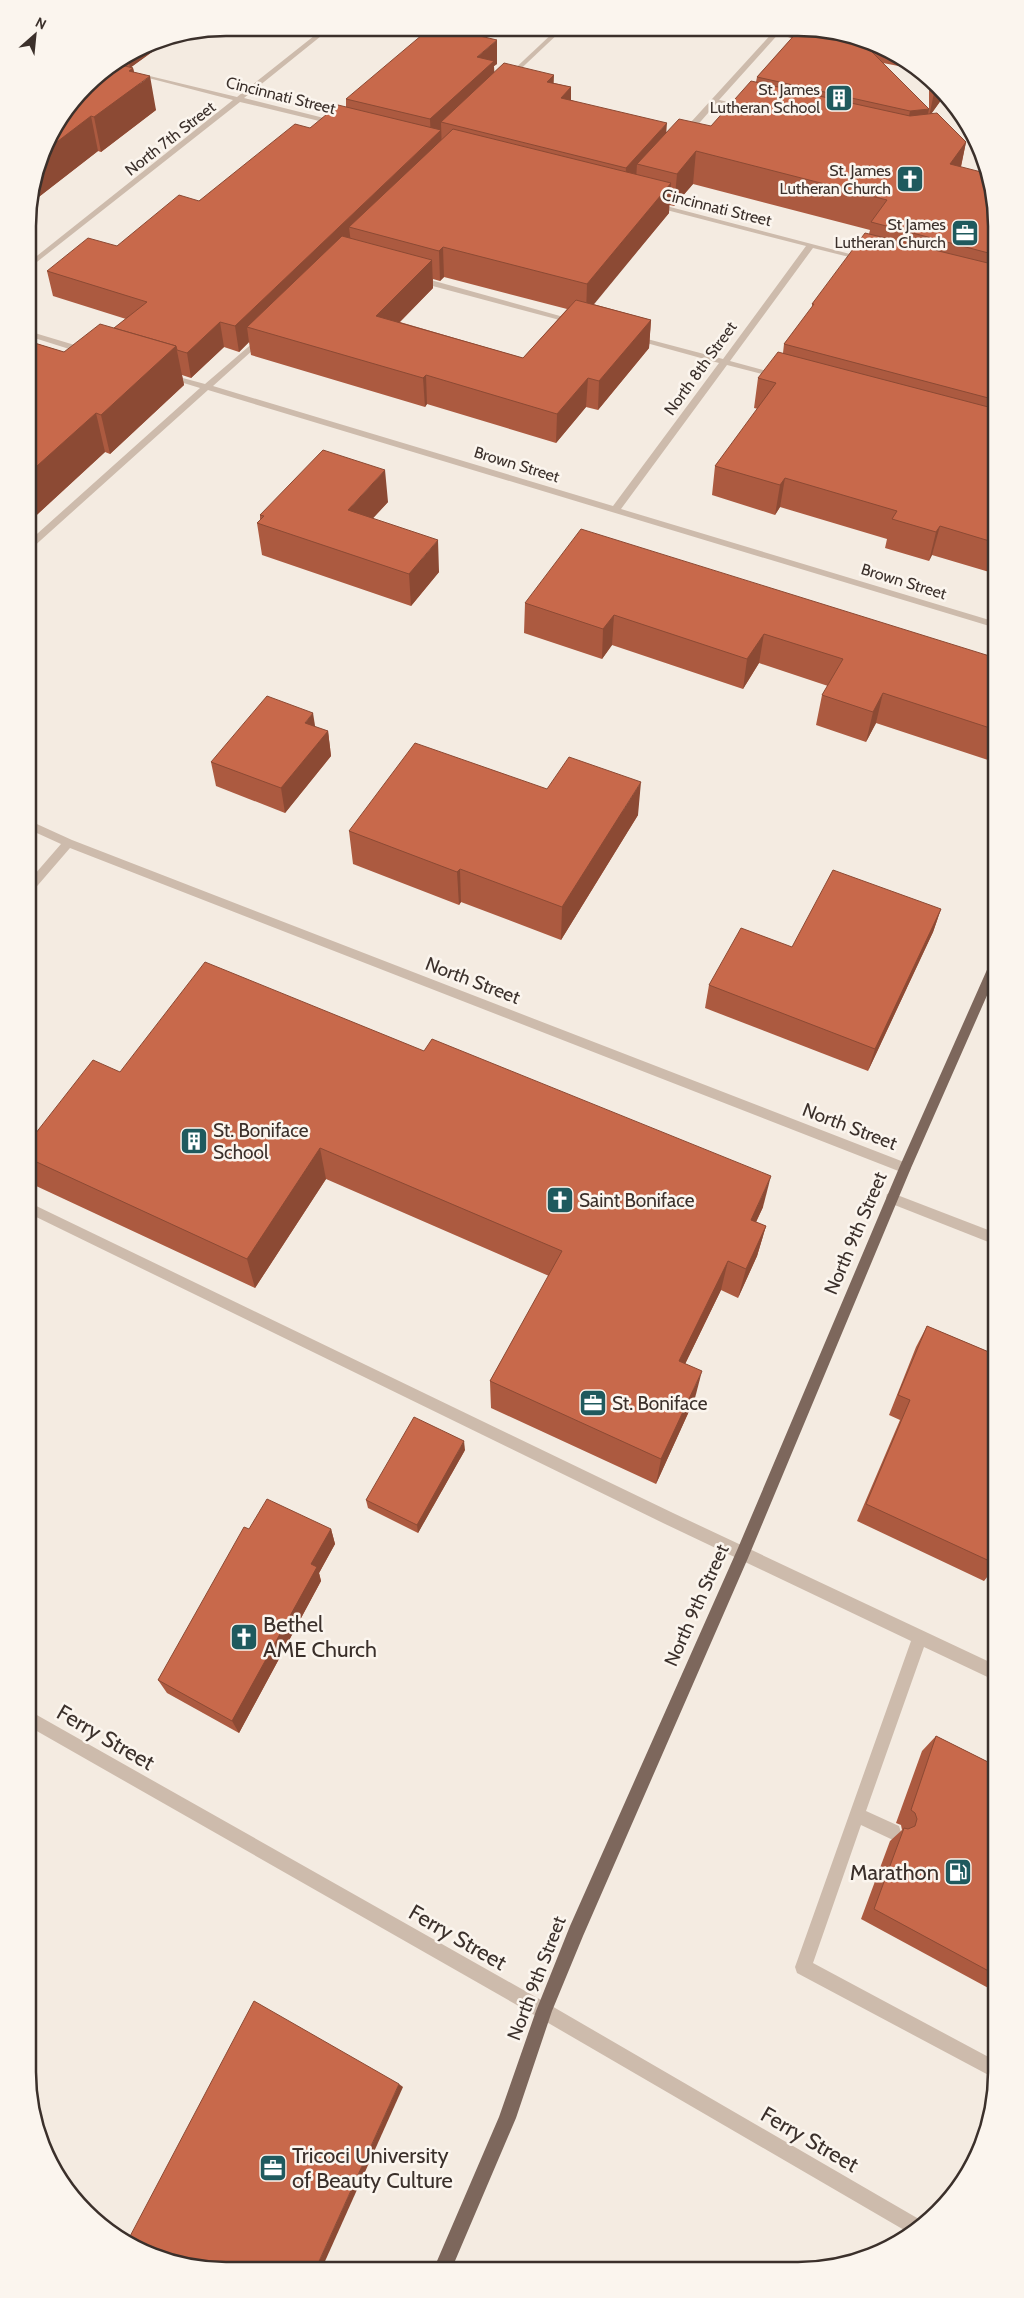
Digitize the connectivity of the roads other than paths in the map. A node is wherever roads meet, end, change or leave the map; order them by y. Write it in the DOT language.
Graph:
graph roads {
  1 [pos="318,36"];
  2 [pos="553,36"];
  3 [pos="773,36"];
  4 [pos="129,72"];
  5 [pos="502,84"];
  6 [pos="241,100"];
  7 [pos="714,101"];
  8 [pos="758,111"];
  9 [pos="349,126"];
  10 [pos="675,145"];
  11 [pos="646,202"];
  12 [pos="811,245"];
  13 [pos="36,261"];
  14 [pos="876,261"];
  15 [pos="409,277"];
  16 [pos="582,323"];
  17 [pos="267,332"];
  18 [pos="36,335"];
  19 [pos="629,336"];
  20 [pos="94,353"];
  21 [pos="724,362"];
  22 [pos="160,373"];
  23 [pos="791,380"];
  24 [pos="208,387"];
  25 [pos="616,509"];
  26 [pos="36,540"];
  27 [pos="988,623"];
  28 [pos="36,828"];
  29 [pos="68,843"];
  30 [pos="36,880"];
  31 [pos="988,980"];
  32 [pos="905,1168"];
  33 [pos="892,1198"];
  34 [pos="36,1211"];
  35 [pos="988,1236"];
  36 [pos="743,1553"];
  37 [pos="920,1638"];
  38 [pos="988,1669"];
  39 [pos="36,1723"];
  40 [pos="857,1815"];
  41 [pos="893,1832"];
  42 [pos="544,2011"];
  43 [pos="988,2066"];
  44 [pos="911,2224"];
  45 [pos="446,2262"];
  1 -- 6 [label="street, North 7th Street"];
  2 -- 5 [label="street"];
  3 -- 7 [label="street"];
  4 -- 6 [label="street, Cincinnati Street"];
  6 -- 9 [label="street, Cincinnati Street"];
  6 -- 13 [label="street, North 7th Street"];
  7 -- 8 [label="street"];
  7 -- 10 [label="street"];
  11 -- 12 [label="street, Cincinnati Street"];
  12 -- 14 [label="street, Cincinnati Street"];
  12 -- 21 [label="street, North 8th Street"];
  15 -- 16 [label="street"];
  17 -- 24 [label="street"];
  18 -- 20 [label="street"];
  19 -- 21 [label="street"];
  21 -- 23 [label="street"];
  21 -- 25 [label="street, North 8th Street"];
  22 -- 24 [label="street, Brown Street"];
  24 -- 25 [label="street, Brown Street"];
  24 -- 26 [label="street"];
  25 -- 27 [label="street, Brown Street"];
  28 -- 29 [label="street, North Street"];
  29 -- 30 [label="street"];
  29 -- 32 [label="street, North Street"];
  31 -- 32 [label="main road, North 9th Street"];
  32 -- 33 [label="main road, North 9th Street"];
  33 -- 35 [label="street"];
  33 -- 36 [label="main road, North 9th Street"];
  34 -- 36 [label="street"];
  36 -- 37 [label="street"];
  36 -- 42 [label="main road, North 9th Street"];
  37 -- 38 [label="street"];
  37 -- 40 [label="street"];
  39 -- 42 [label="street, Ferry Street"];
  40 -- 41 [label="street"];
  40 -- 43 [label="street"];
  42 -- 44 [label="street, Ferry Street"];
  42 -- 45 [label="main road, North 9th Street"];
}
